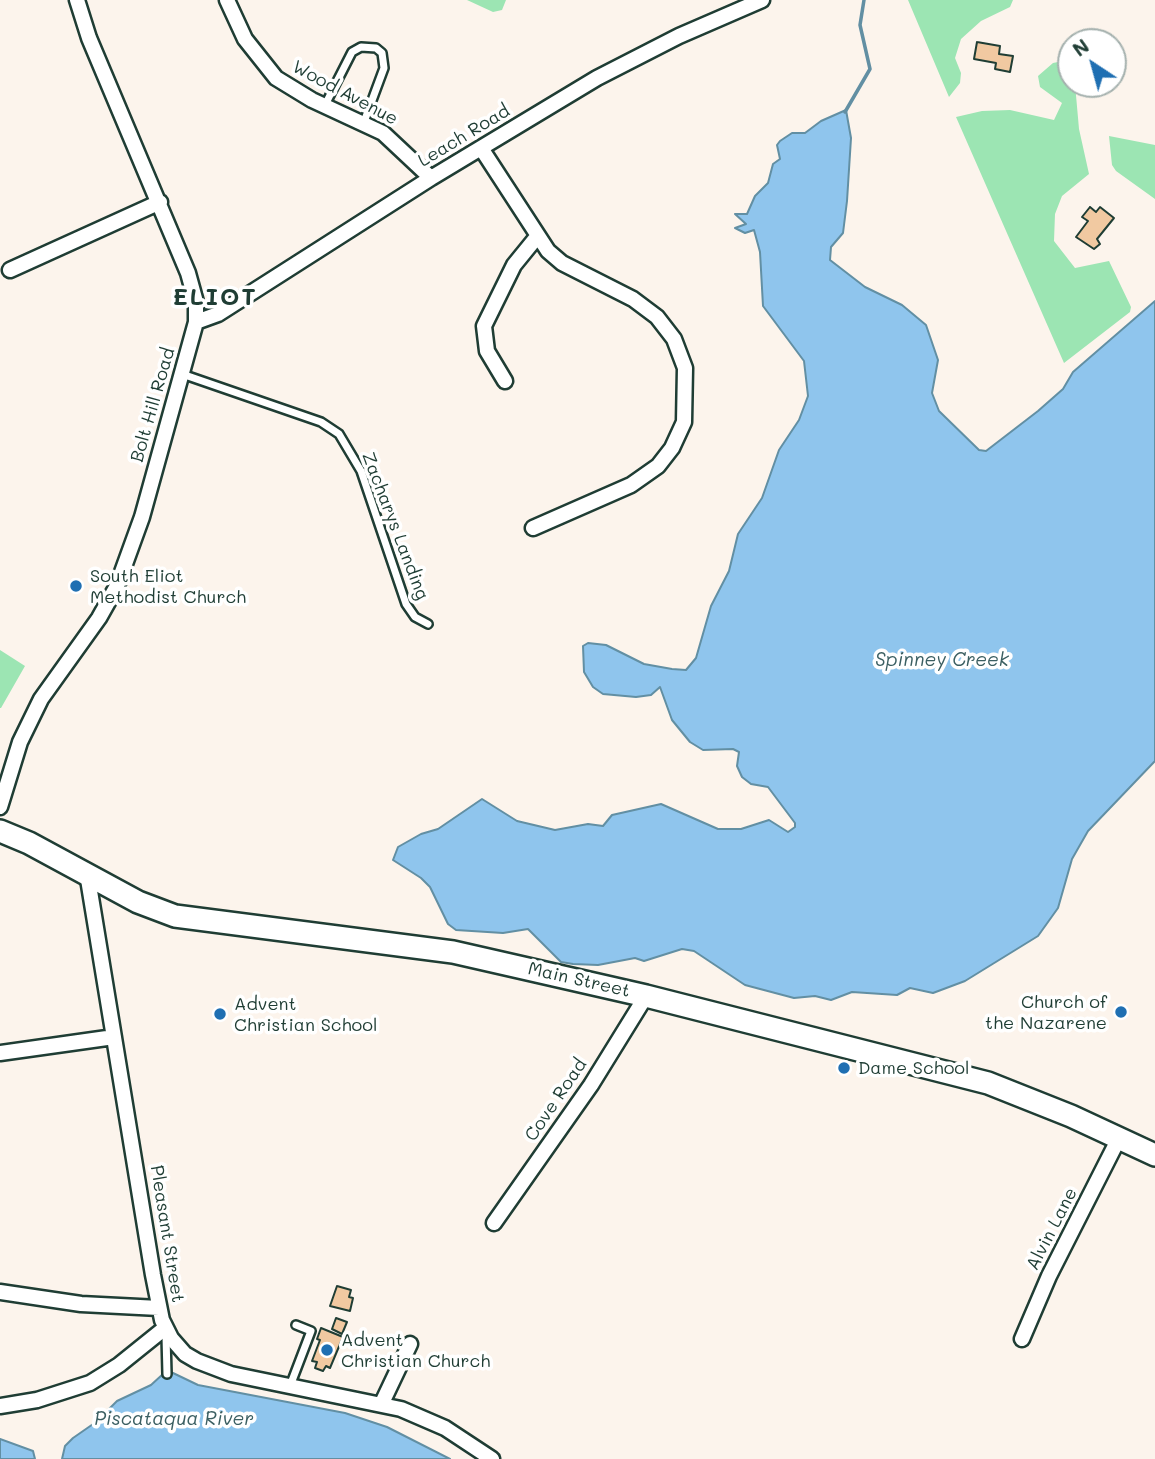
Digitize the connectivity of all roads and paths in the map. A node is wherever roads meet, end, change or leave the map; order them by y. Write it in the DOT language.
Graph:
graph roads {
  1 [pos="77,0"];
  2 [pos="227,0"];
  3 [pos="762,0"];
  4 [pos="325,106"];
  5 [pos="364,122"];
  6 [pos="481,148"];
  7 [pos="431,178"];
  8 [pos="160,202"];
  9 [pos="536,238"];
  10 [pos="10,270"];
  11 [pos="196,322"];
  12 [pos="182,374"];
  13 [pos="505,381"];
  14 [pos="533,528"];
  15 [pos="428,624"];
  16 [pos="0,807"];
  17 [pos="0,831"];
  18 [pos="87,873"];
  19 [pos="646,996"];
  20 [pos="114,1037"];
  21 [pos="0,1053"];
  22 [pos="1119,1138"];
  23 [pos="1155,1155"];
  24 [pos="494,1223"];
  25 [pos="0,1292"];
  26 [pos="159,1308"];
  27 [pos="296,1325"];
  28 [pos="165,1328"];
  29 [pos="1023,1339"];
  30 [pos="410,1344"];
  31 [pos="167,1374"];
  32 [pos="289,1386"];
  33 [pos="382,1404"];
  34 [pos="0,1406"];
  35 [pos="492,1459"];
  1 -- 8 [label="street, Bolt Hill Road"];
  2 -- 4 [label="street, Wood Avenue"];
  3 -- 6 [label="street, Leach Road"];
  4 -- 5 [label="street, Wood Avenue"];
  4 -- 5 [label="lane"];
  5 -- 7 [label="street, Wood Avenue"];
  6 -- 7 [label="street, Leach Road"];
  6 -- 9 [label="street"];
  7 -- 11 [label="street, Leach Road"];
  8 -- 10 [label="street"];
  8 -- 11 [label="street, Bolt Hill Road"];
  9 -- 13 [label="street"];
  9 -- 14 [label="street"];
  11 -- 12 [label="street, Bolt Hill Road"];
  12 -- 15 [label="lane, Zacharys Landing"];
  12 -- 16 [label="street, Bolt Hill Road"];
  17 -- 18 [label="main road, Main Street"];
  18 -- 19 [label="main road, Main Street"];
  18 -- 20 [label="street, Pleasant Street"];
  19 -- 22 [label="main road, Main Street"];
  19 -- 24 [label="street, Cove Road"];
  20 -- 21 [label="street"];
  20 -- 26 [label="street, Pleasant Street"];
  22 -- 23 [label="main road, Main Street"];
  22 -- 29 [label="street, Alvin Lane"];
  25 -- 26 [label="street"];
  26 -- 28 [label="street, Pleasant Street"];
  27 -- 32 [label="lane"];
  28 -- 31 [label="lane"];
  28 -- 32 [label="street, Pleasant Street"];
  28 -- 34 [label="street"];
  30 -- 33 [label="street"];
  32 -- 33 [label="street, Pleasant Street"];
  33 -- 35 [label="street, Pleasant Street"];
}
